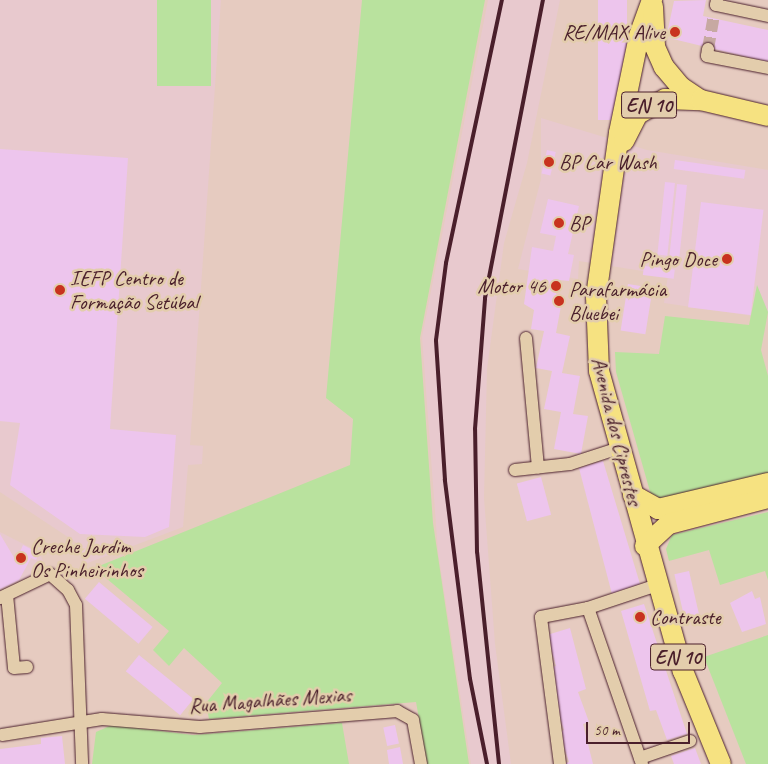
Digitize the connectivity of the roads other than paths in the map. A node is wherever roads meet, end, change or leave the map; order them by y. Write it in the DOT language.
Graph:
graph roads {
  1 [pos="652,0"];
  2 [pos="716,7"];
  3 [pos="768,16"];
  4 [pos="708,53"];
  5 [pos="768,68"];
  6 [pos="701,100"];
  7 [pos="768,116"];
  8 [pos="620,150"];
  9 [pos="526,338"];
  10 [pos="618,448"];
  11 [pos="538,467"];
  12 [pos="514,470"];
  13 [pos="768,483"];
  14 [pos="633,495"];
  15 [pos="768,498"];
  16 [pos="645,546"];
  17 [pos="657,585"];
  18 [pos="3,596"];
  19 [pos="588,608"];
  20 [pos="27,667"];
  21 [pos="82,725"];
  22 [pos="2,735"];
  23 [pos="690,741"];
  24 [pos="641,761"];
  25 [pos="82,764"];
  26 [pos="421,764"];
  27 [pos="560,764"];
  28 [pos="720,764"];
  1 -- 6 [label="main road"];
  1 -- 8 [label="main road, Avenida dos Ciprestes"];
  2 -- 3 [label="street"];
  4 -- 5 [label="street"];
  6 -- 7 [label="main road, EN 10"];
  6 -- 8 [label="main road, EN 10"];
  8 -- 10 [label="main road, Avenida dos Ciprestes / EN 10"];
  9 -- 11 [label="street"];
  10 -- 11 [label="street"];
  10 -- 14 [label="main road, Avenida dos Ciprestes / EN 10"];
  11 -- 12 [label="street"];
  13 -- 14 [label="main road"];
  14 -- 16 [label="main road, Avenida dos Ciprestes / EN 10"];
  15 -- 16 [label="main road"];
  16 -- 17 [label="main road, Avenida dos Ciprestes / EN 10"];
  17 -- 19 [label="street"];
  17 -- 28 [label="main road, Avenida dos Ciprestes / EN 10"];
  18 -- 20 [label="street"];
  18 -- 21 [label="street"];
  19 -- 24 [label="street"];
  19 -- 27 [label="street"];
  21 -- 22 [label="street"];
  21 -- 25 [label="street"];
  21 -- 26 [label="street, Rua Magalhães Mexias"];
  23 -- 24 [label="street"];
}
